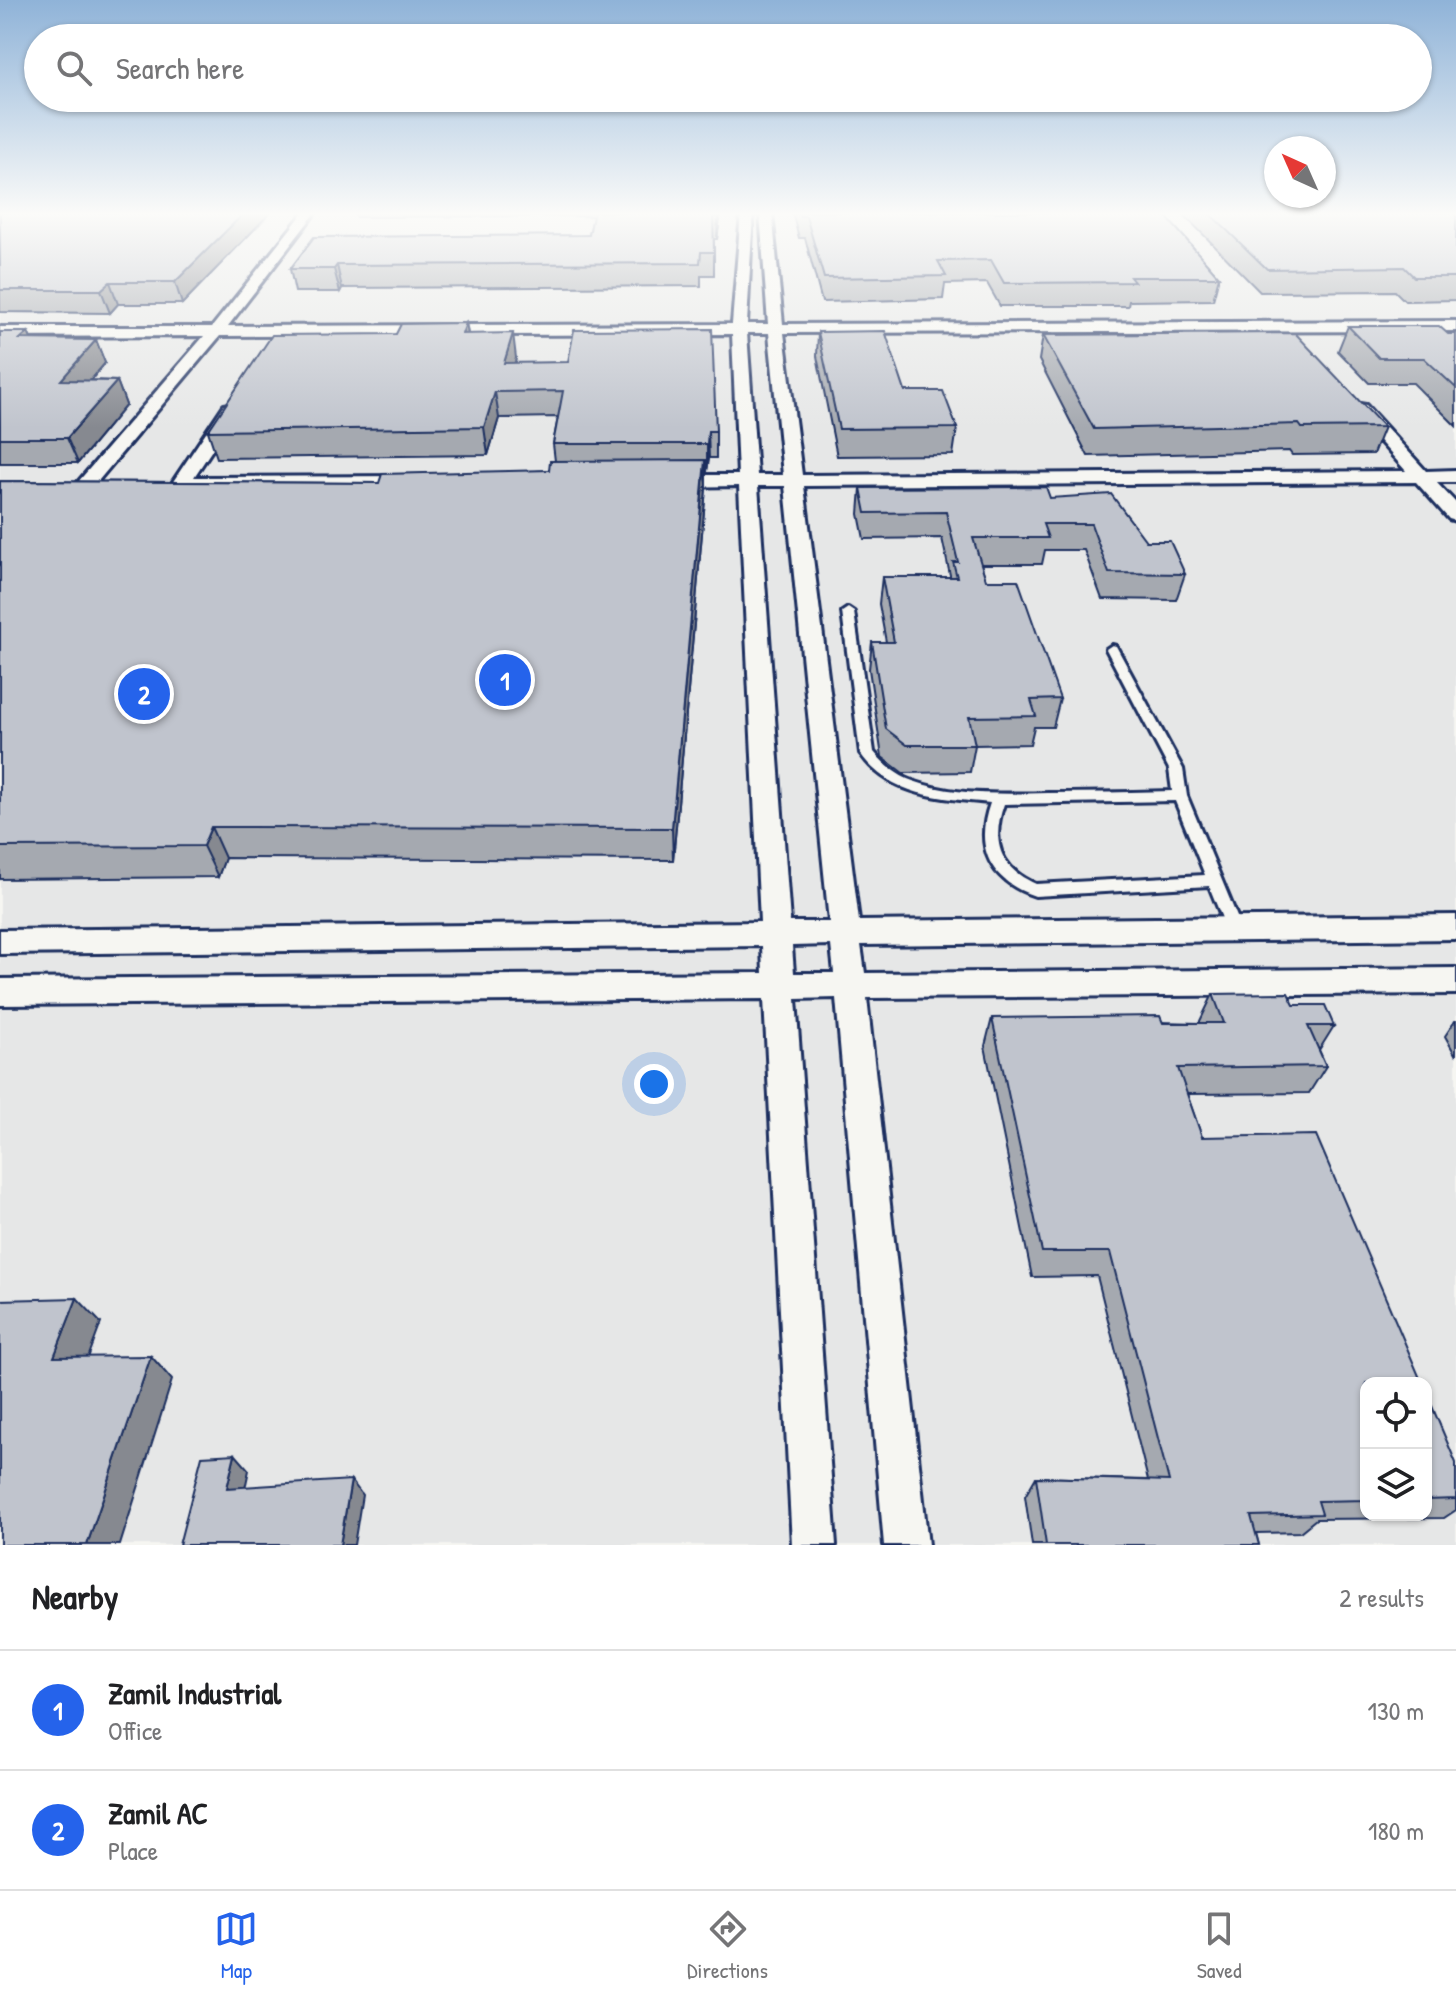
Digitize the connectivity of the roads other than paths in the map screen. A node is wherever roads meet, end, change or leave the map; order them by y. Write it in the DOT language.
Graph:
graph roads {
  1 [pos="252,284"];
  2 [pos="742,284"];
  3 [pos="773,284"];
  4 [pos="1456,326"];
  5 [pos="0,332"];
  6 [pos="739,333"];
  7 [pos="777,333"];
  8 [pos="212,334"];
  9 [pos="1456,335"];
  10 [pos="1294,337"];
  11 [pos="0,340"];
  12 [pos="1347,395"];
  13 [pos="238,398"];
  14 [pos="1420,476"];
  15 [pos="1456,476"];
  16 [pos="749,480"];
  17 [pos="795,480"];
  18 [pos="655,481"];
  19 [pos="433,482"];
  20 [pos="62,483"];
  21 [pos="86,483"];
  22 [pos="117,483"];
  23 [pos="1456,515"];
  24 [pos="848,612"];
  25 [pos="1112,649"];
  26 [pos="1180,796"];
  27 [pos="999,799"];
  28 [pos="1215,880"];
  29 [pos="1456,927"];
  30 [pos="1234,929"];
  31 [pos="845,931"];
  32 [pos="776,932"];
  33 [pos="0,942"];
  34 [pos="1456,981"];
  35 [pos="849,985"];
  36 [pos="780,986"];
  37 [pos="0,992"];
  38 [pos="814,1545"];
  39 [pos="906,1545"];
  1 -- 8 [label="street"];
  2 -- 6 [label="street"];
  3 -- 7 [label="street"];
  4 -- 10 [label="street"];
  5 -- 8 [label="street"];
  6 -- 7 [label="street"];
  6 -- 8 [label="street"];
  6 -- 8 [label="street"];
  6 -- 16 [label="street"];
  7 -- 10 [label="street"];
  7 -- 17 [label="street"];
  8 -- 11 [label="street"];
  8 -- 21 [label="street"];
  9 -- 10 [label="street"];
  12 -- 14 [label="street"];
  13 -- 19 [label="street"];
  14 -- 15 [label="street"];
  14 -- 17 [label="street"];
  14 -- 23 [label="street"];
  16 -- 17 [label="street"];
  16 -- 18 [label="street"];
  16 -- 32 [label="street"];
  17 -- 31 [label="street"];
  20 -- 21 [label="street"];
  21 -- 22 [label="street"];
  24 -- 27 [label="lane"];
  25 -- 26 [label="lane"];
  26 -- 27 [label="lane"];
  26 -- 28 [label="lane"];
  27 -- 28 [label="lane"];
  28 -- 30 [label="lane"];
  29 -- 30 [label="street"];
  30 -- 31 [label="street"];
  31 -- 32 [label="street"];
  31 -- 35 [label="street"];
  32 -- 33 [label="street"];
  32 -- 36 [label="street"];
  34 -- 35 [label="street"];
  35 -- 36 [label="street"];
  35 -- 39 [label="street"];
  36 -- 37 [label="street"];
  36 -- 38 [label="street"];
}
